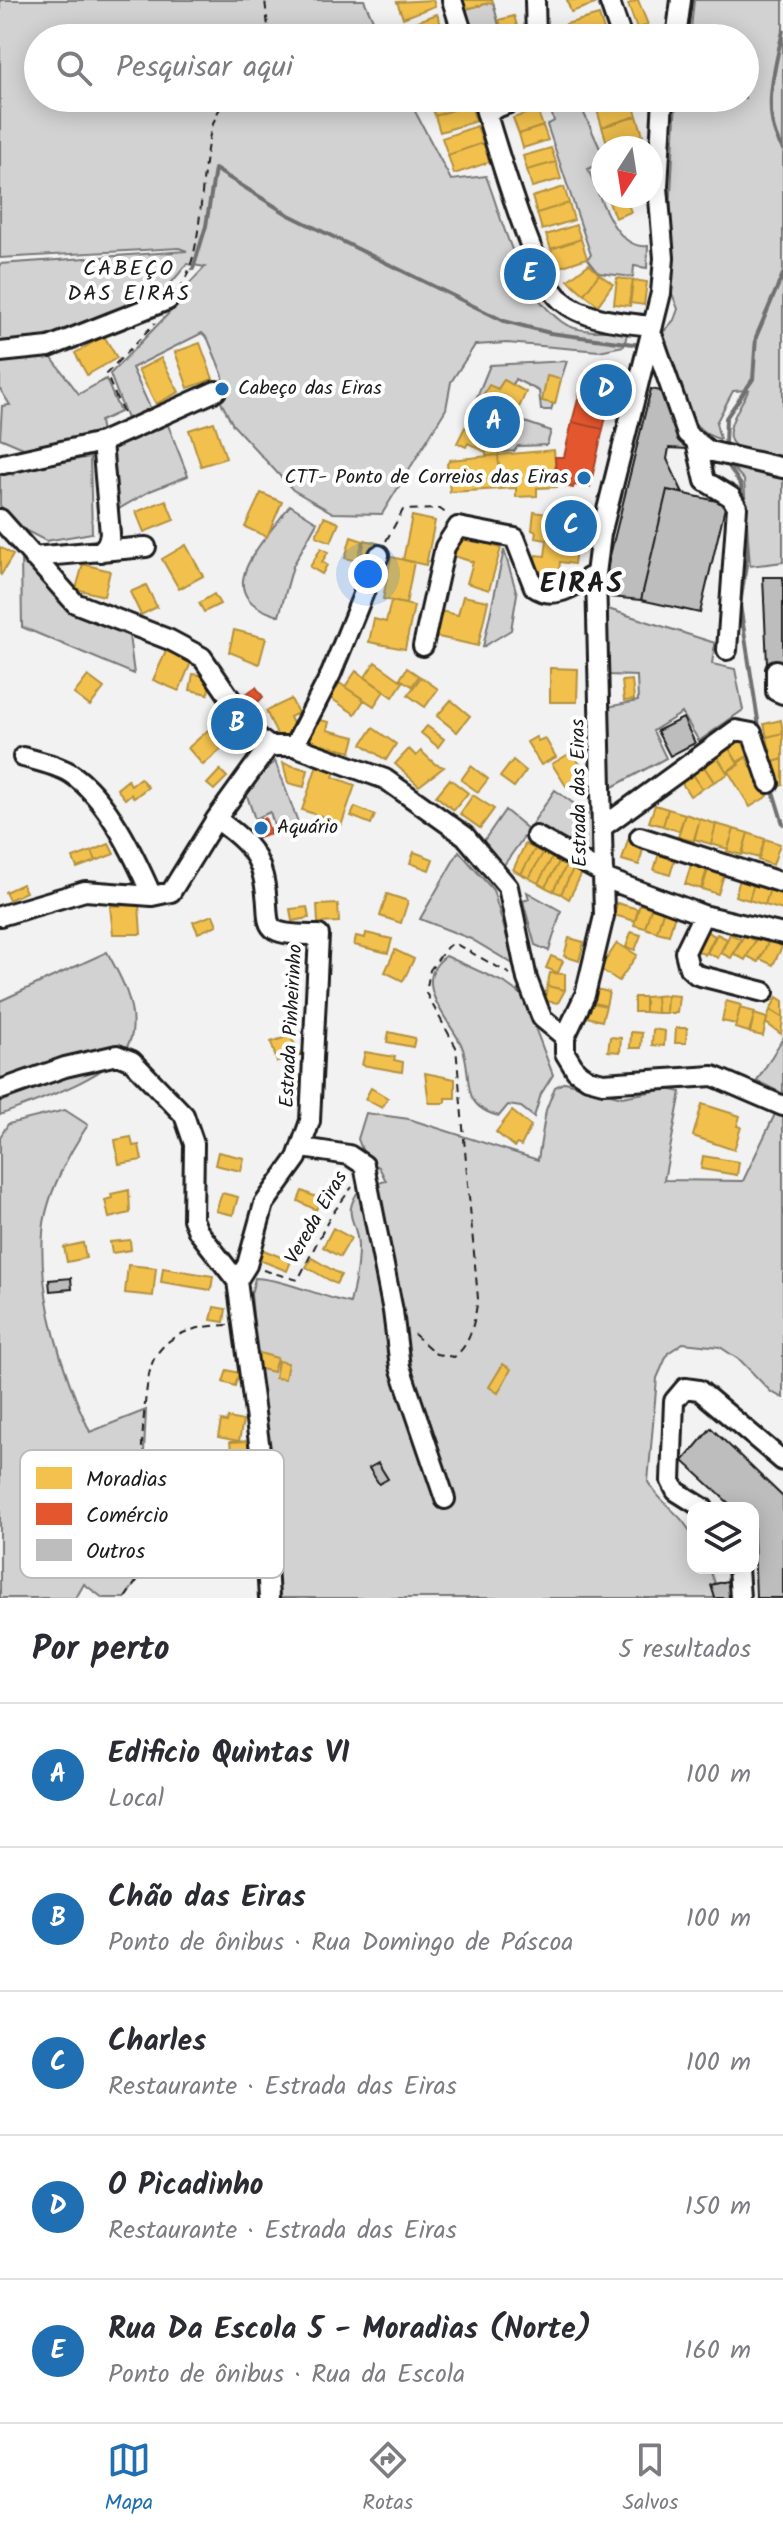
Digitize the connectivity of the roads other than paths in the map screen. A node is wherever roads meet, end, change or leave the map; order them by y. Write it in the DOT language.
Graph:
graph roads {
  1 [pos="452,0"];
  2 [pos="535,0"];
  3 [pos="609,0"];
  4 [pos="681,0"];
  5 [pos="460,24"];
  6 [pos="536,24"];
  7 [pos="617,24"];
  8 [pos="678,24"];
  9 [pos="486,112"];
  10 [pos="662,112"];
  11 [pos="168,300"];
  12 [pos="653,332"];
  13 [pos="0,352"];
  14 [pos="216,391"];
  15 [pos="102,442"];
  16 [pos="696,442"];
  17 [pos="3,464"];
  18 [pos="783,468"];
  19 [pos="0,519"];
  20 [pos="146,547"];
  21 [pos="100,552"];
  22 [pos="379,555"];
  23 [pos="33,557"];
  24 [pos="596,574"];
  25 [pos="423,646"];
  26 [pos="727,650"];
  27 [pos="776,670"];
  28 [pos="783,694"];
  29 [pos="269,746"];
  30 [pos="294,746"];
  31 [pos="23,757"];
  32 [pos="769,783"];
  33 [pos="216,819"];
  34 [pos="604,826"];
  35 [pos="536,836"];
  36 [pos="640,837"];
  37 [pos="604,876"];
  38 [pos="783,883"];
  39 [pos="152,896"];
  40 [pos="703,915"];
  41 [pos="0,916"];
  42 [pos="783,934"];
  43 [pos="764,992"];
  44 [pos="565,1037"];
  45 [pos="0,1090"];
  46 [pos="783,1106"];
  47 [pos="303,1148"];
  48 [pos="242,1273"];
  49 [pos="260,1450"];
  50 [pos="783,1461"];
  51 [pos="445,1499"];
  52 [pos="693,1502"];
  53 [pos="738,1574"];
  54 [pos="268,1578"];
  55 [pos="269,1598"];
  56 [pos="740,1598"];
  1 -- 5 [label="street"];
  2 -- 6 [label="street"];
  3 -- 7 [label="street"];
  4 -- 8 [label="street"];
  9 -- 12 [label="street"];
  10 -- 12 [label="street, Estrada das Eiras"];
  11 -- 13 [label="street"];
  12 -- 16 [label="street"];
  12 -- 24 [label="street, Estrada das Eiras"];
  14 -- 15 [label="street"];
  15 -- 17 [label="street"];
  15 -- 21 [label="street"];
  16 -- 18 [label="street"];
  16 -- 26 [label="street"];
  19 -- 23 [label="street"];
  20 -- 21 [label="street"];
  21 -- 23 [label="street"];
  22 -- 30 [label="street"];
  23 -- 29 [label="street"];
  24 -- 25 [label="street"];
  24 -- 34 [label="street, Estrada das Eiras"];
  27 -- 28 [label="street"];
  29 -- 30 [label="street"];
  29 -- 33 [label="street"];
  30 -- 44 [label="street"];
  31 -- 39 [label="street"];
  32 -- 34 [label="street"];
  33 -- 39 [label="street"];
  33 -- 47 [label="street, Estrada Pinheirinho"];
  34 -- 37 [label="street, Estrada das Eiras"];
  35 -- 37 [label="street"];
  36 -- 38 [label="street"];
  37 -- 40 [label="street"];
  37 -- 44 [label="street, Estrada das Eiras"];
  39 -- 41 [label="street"];
  40 -- 42 [label="street"];
  40 -- 43 [label="street"];
  44 -- 46 [label="street"];
  45 -- 48 [label="street"];
  47 -- 48 [label="street, Estrada Pinheirinho"];
  47 -- 51 [label="street"];
  48 -- 49 [label="street, Estrada Pinheirinho"];
  50 -- 52 [label="street"];
  53 -- 56 [label="street"];
  54 -- 55 [label="street, Estrada Pinheirinho"];
}
